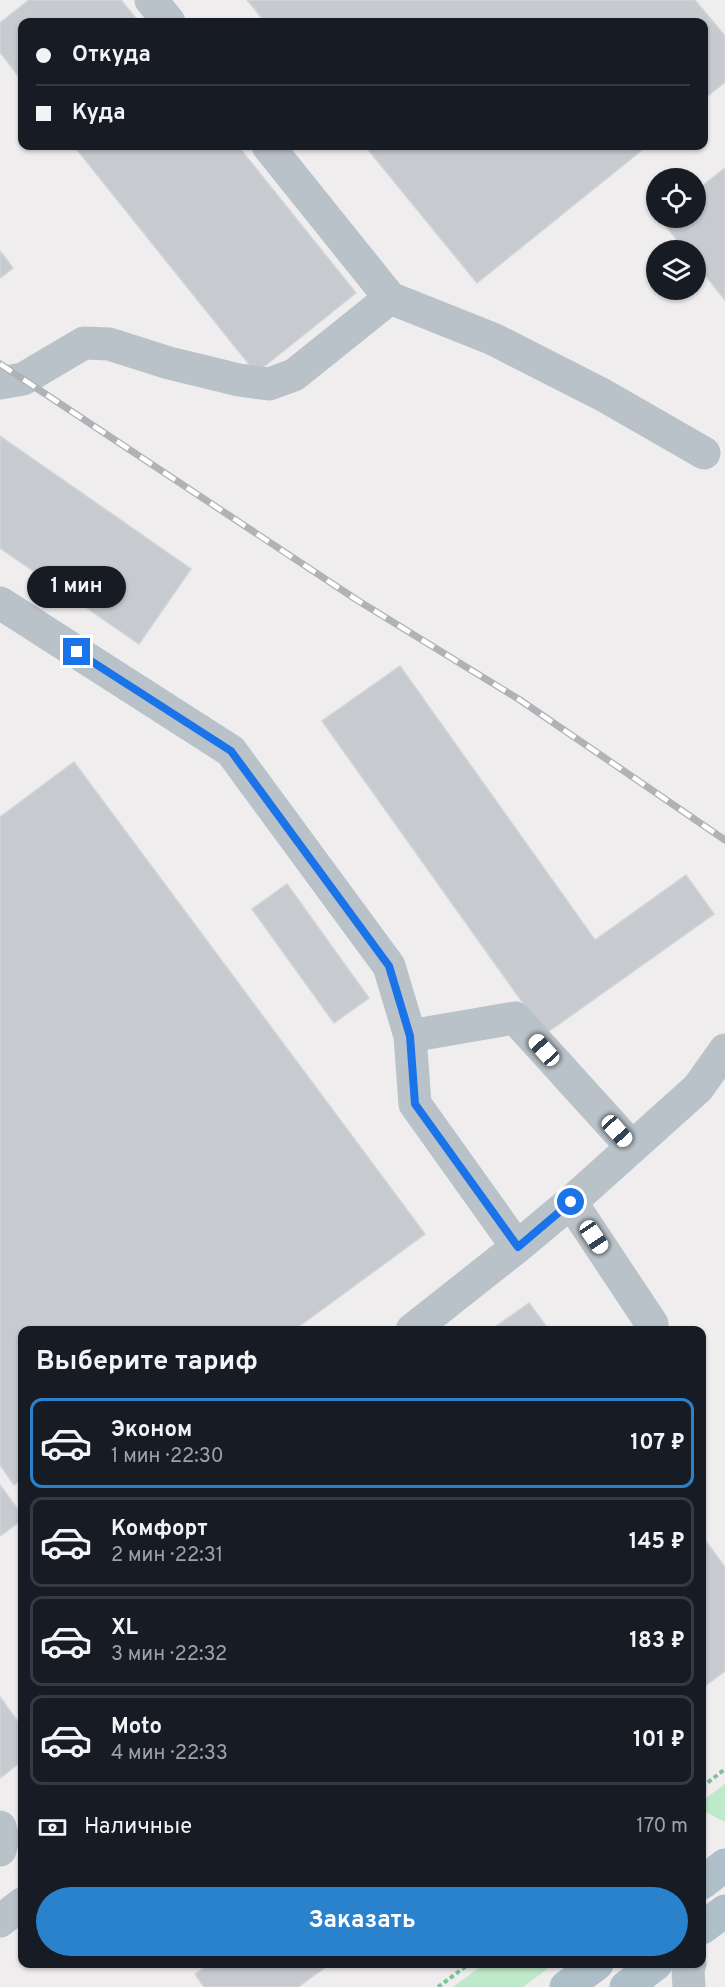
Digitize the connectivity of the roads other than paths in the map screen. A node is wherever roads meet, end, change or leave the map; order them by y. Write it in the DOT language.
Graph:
graph roads {
  1 [pos="151,0"];
  2 [pos="166,18"];
  3 [pos="271,150"];
  4 [pos="390,298"];
  5 [pos="0,383"];
  6 [pos="704,453"];
  7 [pos="0,603"];
  8 [pos="410,1036"];
  9 [pos="725,1050"];
  10 [pos="632,1147"];
  11 [pos="571,1202"];
  12 [pos="518,1247"];
  13 [pos="652,1324"];
  14 [pos="417,1326"];
  15 [pos="0,1827"];
  16 [pos="0,1850"];
  17 [pos="725,1865"];
  18 [pos="706,1880"];
  19 [pos="18,1907"];
  20 [pos="0,1921"];
  21 [pos="592,1968"];
  22 [pos="651,1968"];
  23 [pos="689,1968"];
  24 [pos="566,1987"];
  25 [pos="626,1987"];
  26 [pos="688,1987"];
  1 -- 2 [label="lane"];
  3 -- 4 [label="lane"];
  4 -- 5 [label="lane"];
  4 -- 6 [label="lane"];
  7 -- 8 [label="lane"];
  8 -- 10 [label="lane"];
  8 -- 12 [label="lane"];
  9 -- 10 [label="lane"];
  10 -- 11 [label="lane"];
  11 -- 12 [label="lane"];
  11 -- 13 [label="lane"];
  12 -- 14 [label="lane"];
  15 -- 16 [label="lane"];
  17 -- 18 [label="main road"];
  19 -- 20 [label="lane"];
  21 -- 24 [label="main road"];
  22 -- 25 [label="main road"];
  23 -- 26 [label="lane"];
}
